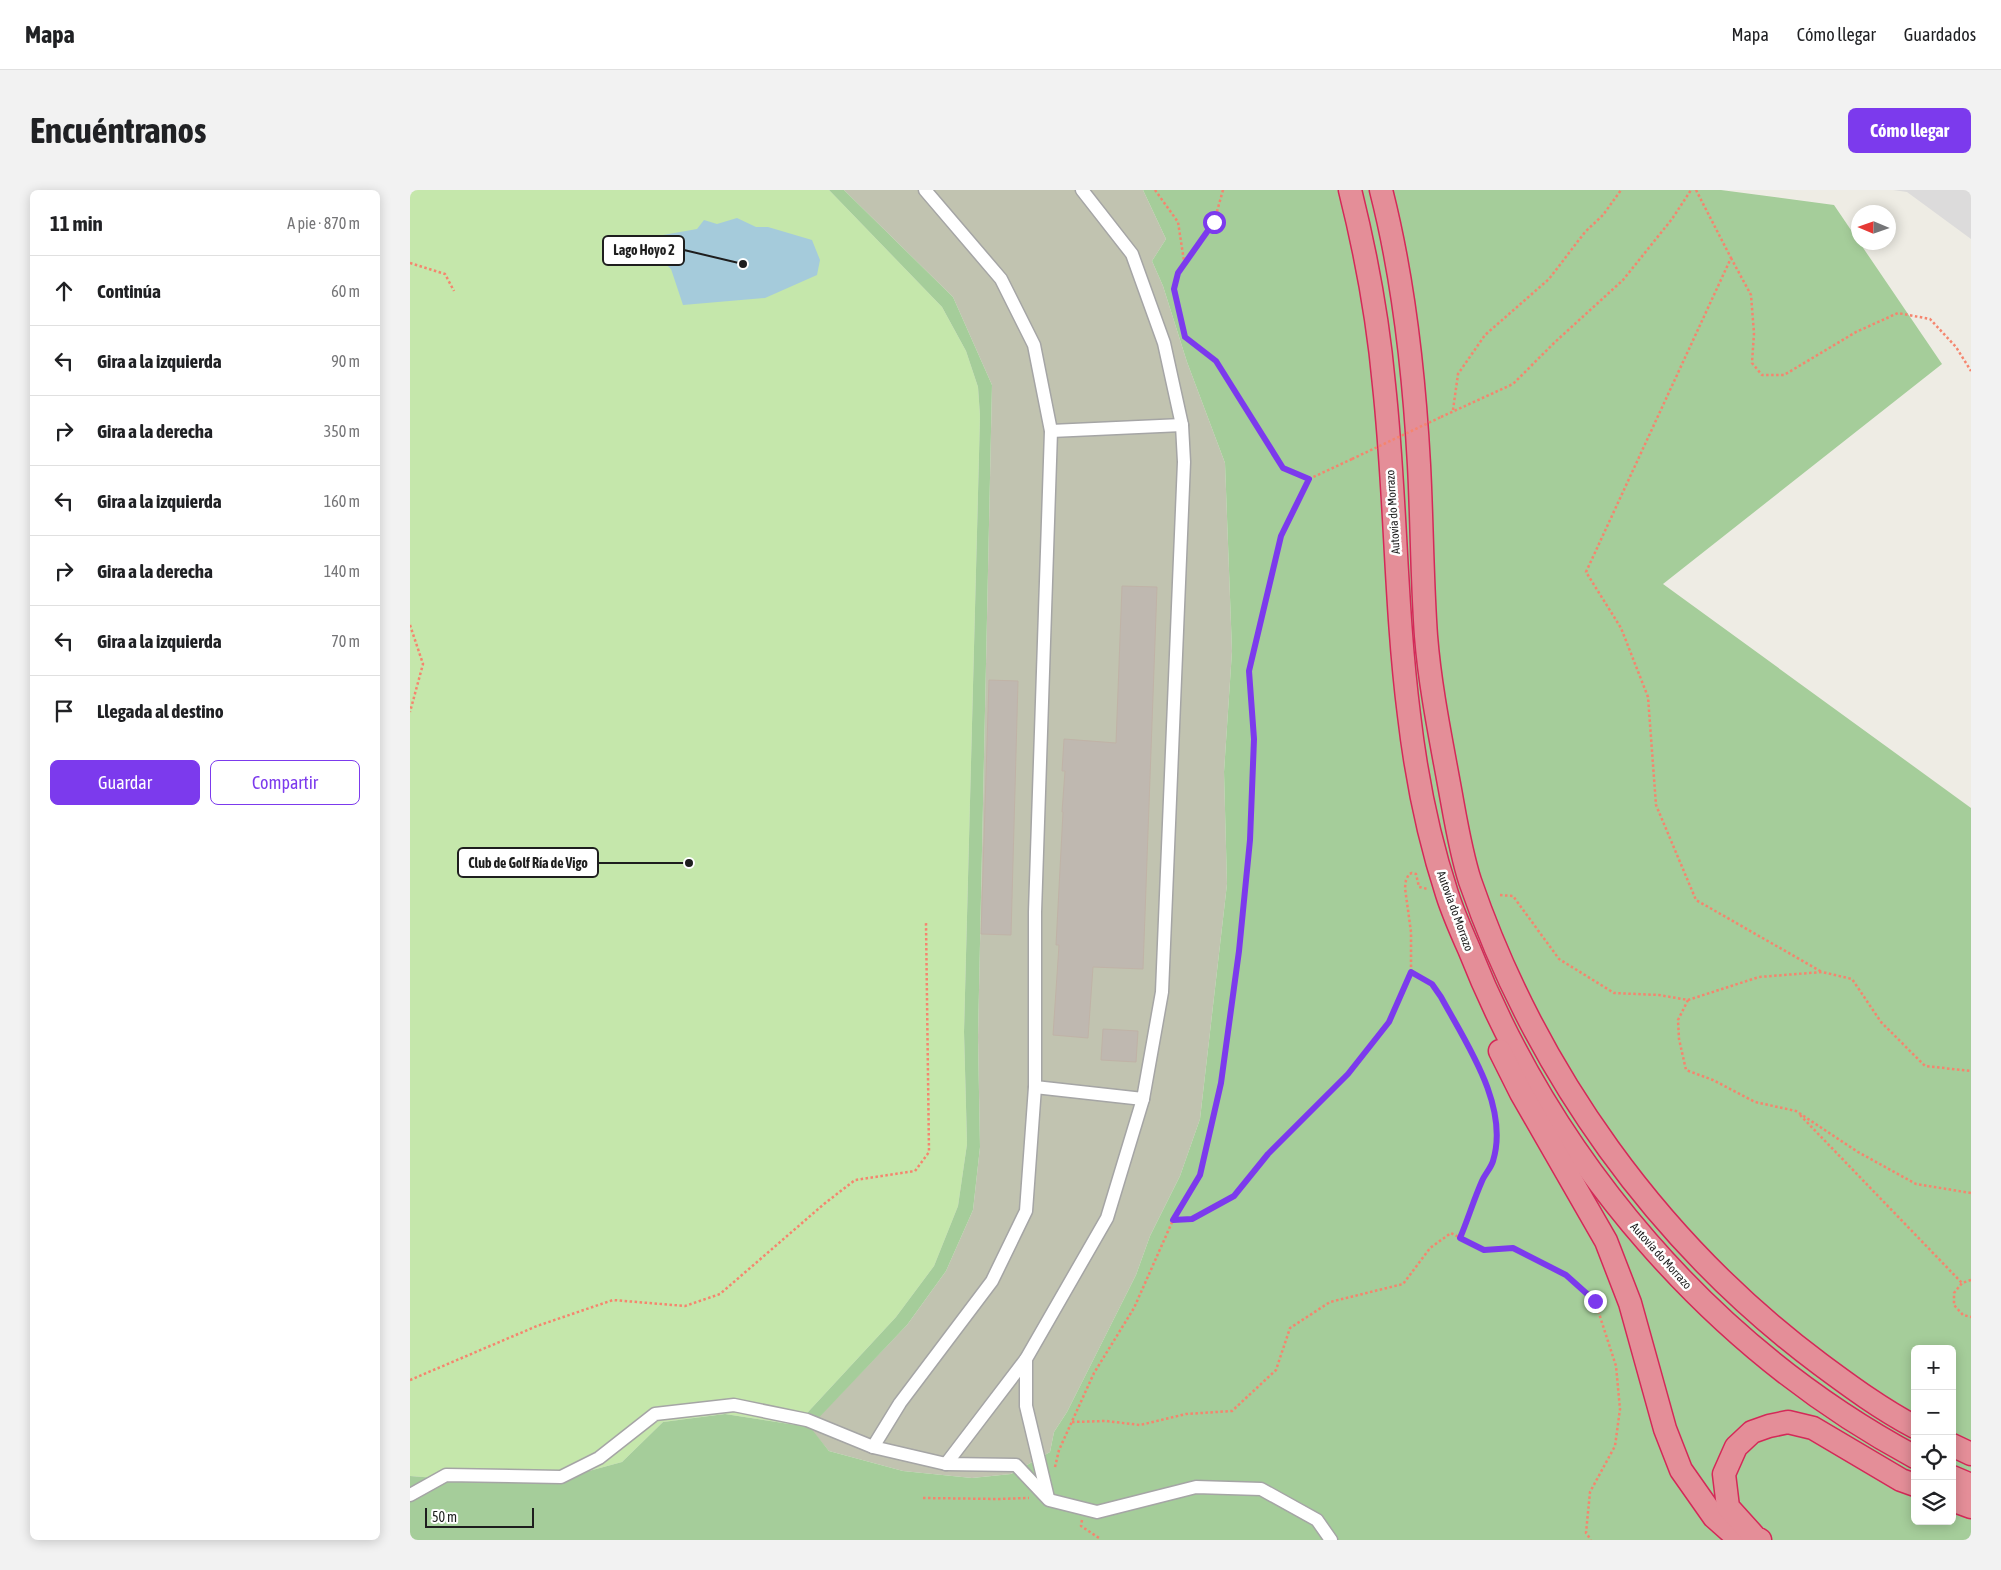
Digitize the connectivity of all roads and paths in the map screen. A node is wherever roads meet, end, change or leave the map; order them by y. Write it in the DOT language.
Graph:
graph roads {
  1 [pos="925,190"];
  2 [pos="1082,190"];
  3 [pos="1155,190"];
  4 [pos="1223,190"];
  5 [pos="1350,190"];
  6 [pos="1381,190"];
  7 [pos="1621,190"];
  8 [pos="1691,190"];
  9 [pos="1696,190"];
  10 [pos="1731,258"];
  11 [pos="410,262"];
  12 [pos="1184,263"];
  13 [pos="454,291"];
  14 [pos="1971,371"];
  15 [pos="1453,411"];
  16 [pos="1182,426"];
  17 [pos="1051,431"];
  18 [pos="1309,479"];
  19 [pos="410,625"];
  20 [pos="410,712"];
  21 [pos="1438,893"];
  22 [pos="1500,895"];
  23 [pos="926,923"];
  24 [pos="1411,972"];
  25 [pos="1822,972"];
  26 [pos="1688,1000"];
  27 [pos="1971,1071"];
  28 [pos="1036,1087"];
  29 [pos="1143,1098"];
  30 [pos="1796,1111"];
  31 [pos="1971,1193"];
  32 [pos="1173,1220"];
  33 [pos="1460,1238"];
  34 [pos="1971,1280"];
  35 [pos="1962,1282"];
  36 [pos="1971,1317"];
  37 [pos="1026,1360"];
  38 [pos="410,1380"];
  39 [pos="1072,1422"];
  40 [pos="1911,1425"];
  41 [pos="873,1447"];
  42 [pos="1956,1448"];
  43 [pos="1971,1454"];
  44 [pos="1911,1455"];
  45 [pos="946,1464"];
  46 [pos="1956,1479"];
  47 [pos="1911,1484"];
  48 [pos="1971,1485"];
  49 [pos="410,1495"];
  50 [pos="1046,1497"];
  51 [pos="923,1498"];
  52 [pos="1956,1501"];
  53 [pos="1971,1507"];
  54 [pos="1084,1509"];
  55 [pos="1098,1540"];
  56 [pos="1331,1540"];
  57 [pos="1591,1540"];
  58 [pos="1740,1540"];
  59 [pos="1760,1540"];
  1 -- 17 [label="street"];
  2 -- 16 [label="street"];
  3 -- 12 [label="path"];
  4 -- 12 [label="path"];
  5 -- 21 [label="highway, Autovía do Morrazo"];
  6 -- 40 [label="highway, Autovía do Morrazo"];
  7 -- 15 [label="path"];
  8 -- 15 [label="path"];
  9 -- 10 [label="path"];
  10 -- 14 [label="path"];
  10 -- 25 [label="path"];
  11 -- 13 [label="path"];
  12 -- 18 [label="path"];
  15 -- 18 [label="path, bridge"];
  16 -- 17 [label="street"];
  16 -- 29 [label="street"];
  17 -- 28 [label="street"];
  18 -- 32 [label="path"];
  19 -- 20 [label="path"];
  21 -- 24 [label="path"];
  21 -- 44 [label="highway, Autovía do Morrazo"];
  21 -- 58 [label="highway"];
  22 -- 26 [label="path"];
  23 -- 38 [label="path"];
  24 -- 32 [label="path"];
  24 -- 33 [label="path"];
  25 -- 26 [label="path"];
  25 -- 27 [label="path"];
  26 -- 30 [label="path"];
  28 -- 29 [label="street"];
  28 -- 41 [label="street"];
  29 -- 37 [label="street"];
  30 -- 31 [label="path"];
  30 -- 35 [label="path"];
  32 -- 39 [label="path"];
  33 -- 39 [label="path"];
  33 -- 57 [label="path"];
  34 -- 35 [label="path"];
  35 -- 36 [label="path"];
  37 -- 45 [label="street"];
  37 -- 50 [label="street"];
  39 -- 50 [label="path"];
  41 -- 45 [label="street"];
  41 -- 49 [label="street"];
  42 -- 43 [label="highway"];
  45 -- 50 [label="street"];
  46 -- 48 [label="highway"];
  47 -- 59 [label="highway"];
  50 -- 51 [label="path"];
  50 -- 54 [label="street"];
  52 -- 53 [label="highway"];
  54 -- 55 [label="path"];
  54 -- 56 [label="street"];
}
